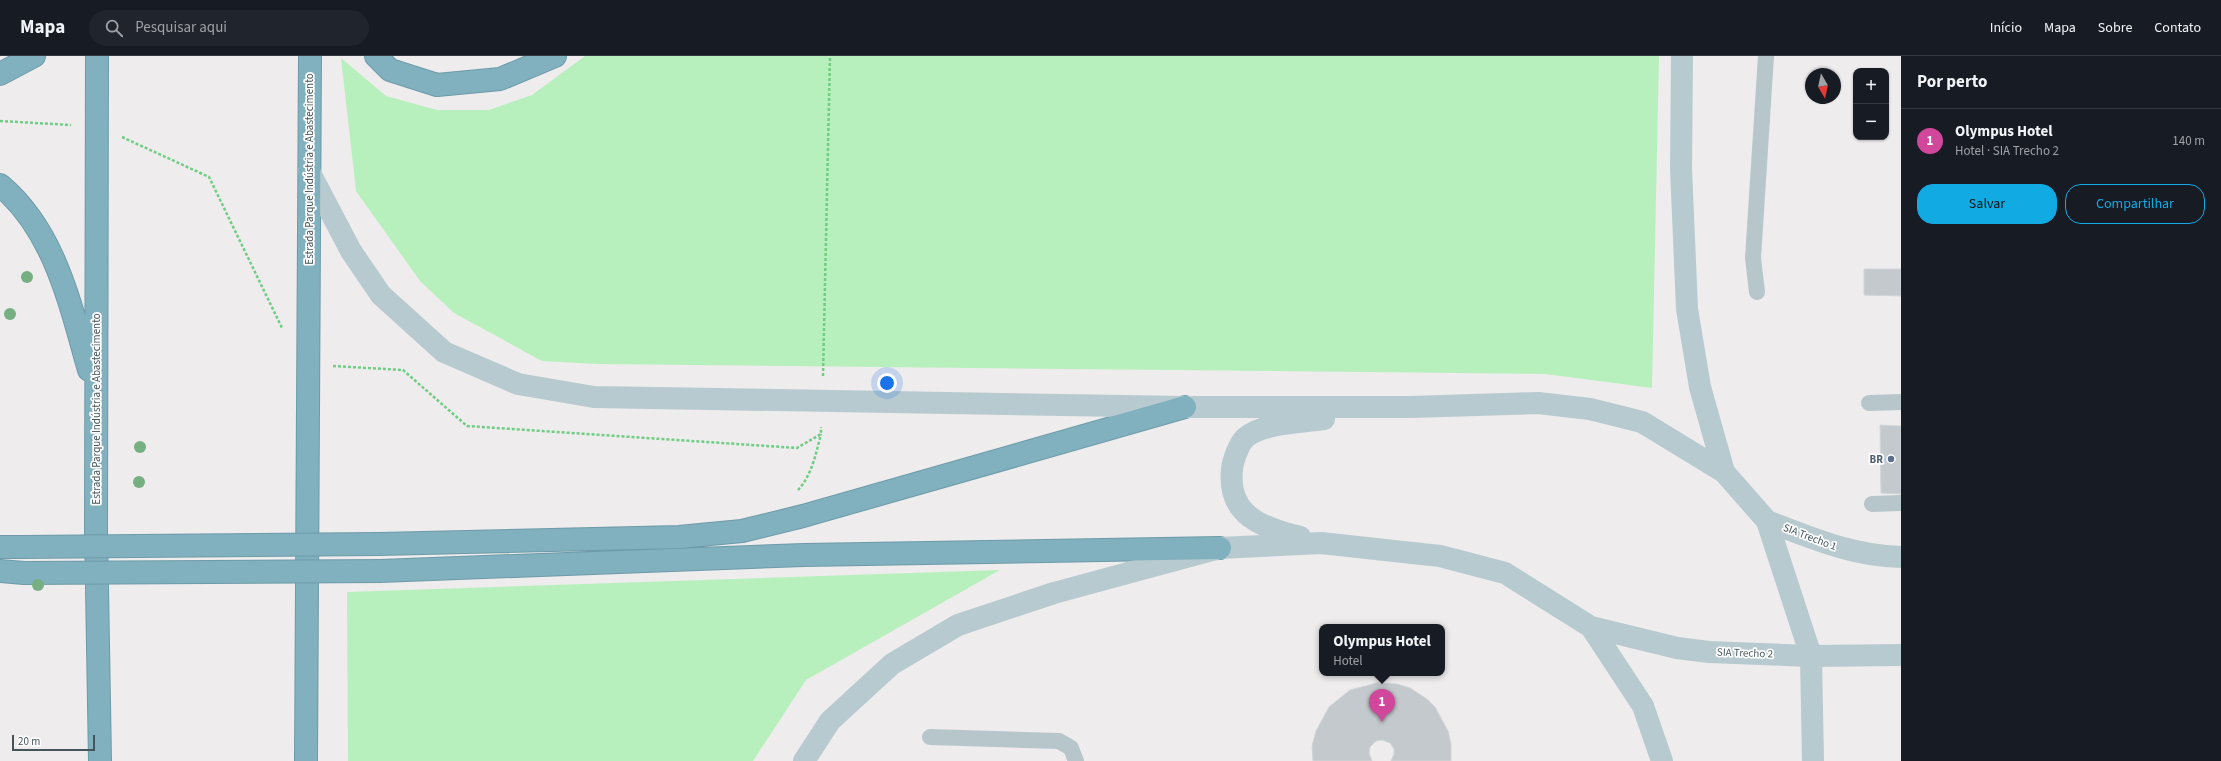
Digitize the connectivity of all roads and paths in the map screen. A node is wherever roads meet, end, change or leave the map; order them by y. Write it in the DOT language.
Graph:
graph roads {
  1 [pos="34,56"];
  2 [pos="97,56"];
  3 [pos="310,56"];
  4 [pos="376,56"];
  5 [pos="555,56"];
  6 [pos="830,56"];
  7 [pos="1682,56"];
  8 [pos="1766,56"];
  9 [pos="0,74"];
  10 [pos="0,121"];
  11 [pos="98,127"];
  12 [pos="309,171"];
  13 [pos="0,185"];
  14 [pos="1757,292"];
  15 [pos="285,334"];
  16 [pos="306,364"];
  17 [pos="96,393"];
  18 [pos="822,400"];
  19 [pos="1901,402"];
  20 [pos="1869,403"];
  21 [pos="1185,407"];
  22 [pos="1411,407"];
  23 [pos="821,434"];
  24 [pos="1724,472"];
  25 [pos="794,494"];
  26 [pos="1901,503"];
  27 [pos="1872,504"];
  28 [pos="1767,521"];
  29 [pos="1321,543"];
  30 [pos="11,547"];
  31 [pos="1220,548"];
  32 [pos="1901,557"];
  33 [pos="0,571"];
  34 [pos="1591,627"];
  35 [pos="1901,655"];
  36 [pos="1811,656"];
  37 [pos="930,737"];
  38 [pos="100,761"];
  39 [pos="306,761"];
  40 [pos="804,761"];
  41 [pos="1076,761"];
  42 [pos="1662,761"];
  43 [pos="1813,761"];
  1 -- 9 [label="highway"];
  2 -- 11 [label="highway, Estrada Parque Indústria e Abastecimento"];
  3 -- 12 [label="highway, Estrada Parque Indústria e Abastecimento"];
  4 -- 5 [label="highway"];
  6 -- 18 [label="path"];
  7 -- 24 [label="main road"];
  8 -- 14 [label="lane"];
  10 -- 11 [label="path"];
  11 -- 15 [label="path"];
  11 -- 17 [label="highway, Estrada Parque Indústria e Abastecimento"];
  12 -- 16 [label="highway, Estrada Parque Indústria e Abastecimento"];
  12 -- 18 [label="main road"];
  13 -- 17 [label="highway"];
  16 -- 23 [label="path"];
  16 -- 39 [label="highway, Estrada Parque Indústria e Abastecimento"];
  17 -- 38 [label="highway, Estrada Parque Indústria e Abastecimento"];
  18 -- 21 [label="main road"];
  18 -- 23 [label="path"];
  19 -- 20 [label="lane"];
  21 -- 22 [label="main road"];
  21 -- 30 [label="highway, bridge"];
  22 -- 24 [label="main road"];
  22 -- 29 [label="main road"];
  23 -- 25 [label="path"];
  24 -- 28 [label="main road"];
  26 -- 27 [label="lane"];
  28 -- 32 [label="main road, SIA Trecho 1"];
  28 -- 36 [label="main road"];
  29 -- 31 [label="main road"];
  29 -- 34 [label="main road"];
  31 -- 33 [label="highway, bridge"];
  31 -- 40 [label="main road"];
  34 -- 36 [label="main road, SIA Trecho 2"];
  34 -- 42 [label="main road"];
  35 -- 36 [label="main road, SIA Trecho 2"];
  36 -- 43 [label="main road"];
  37 -- 41 [label="lane"];
}
